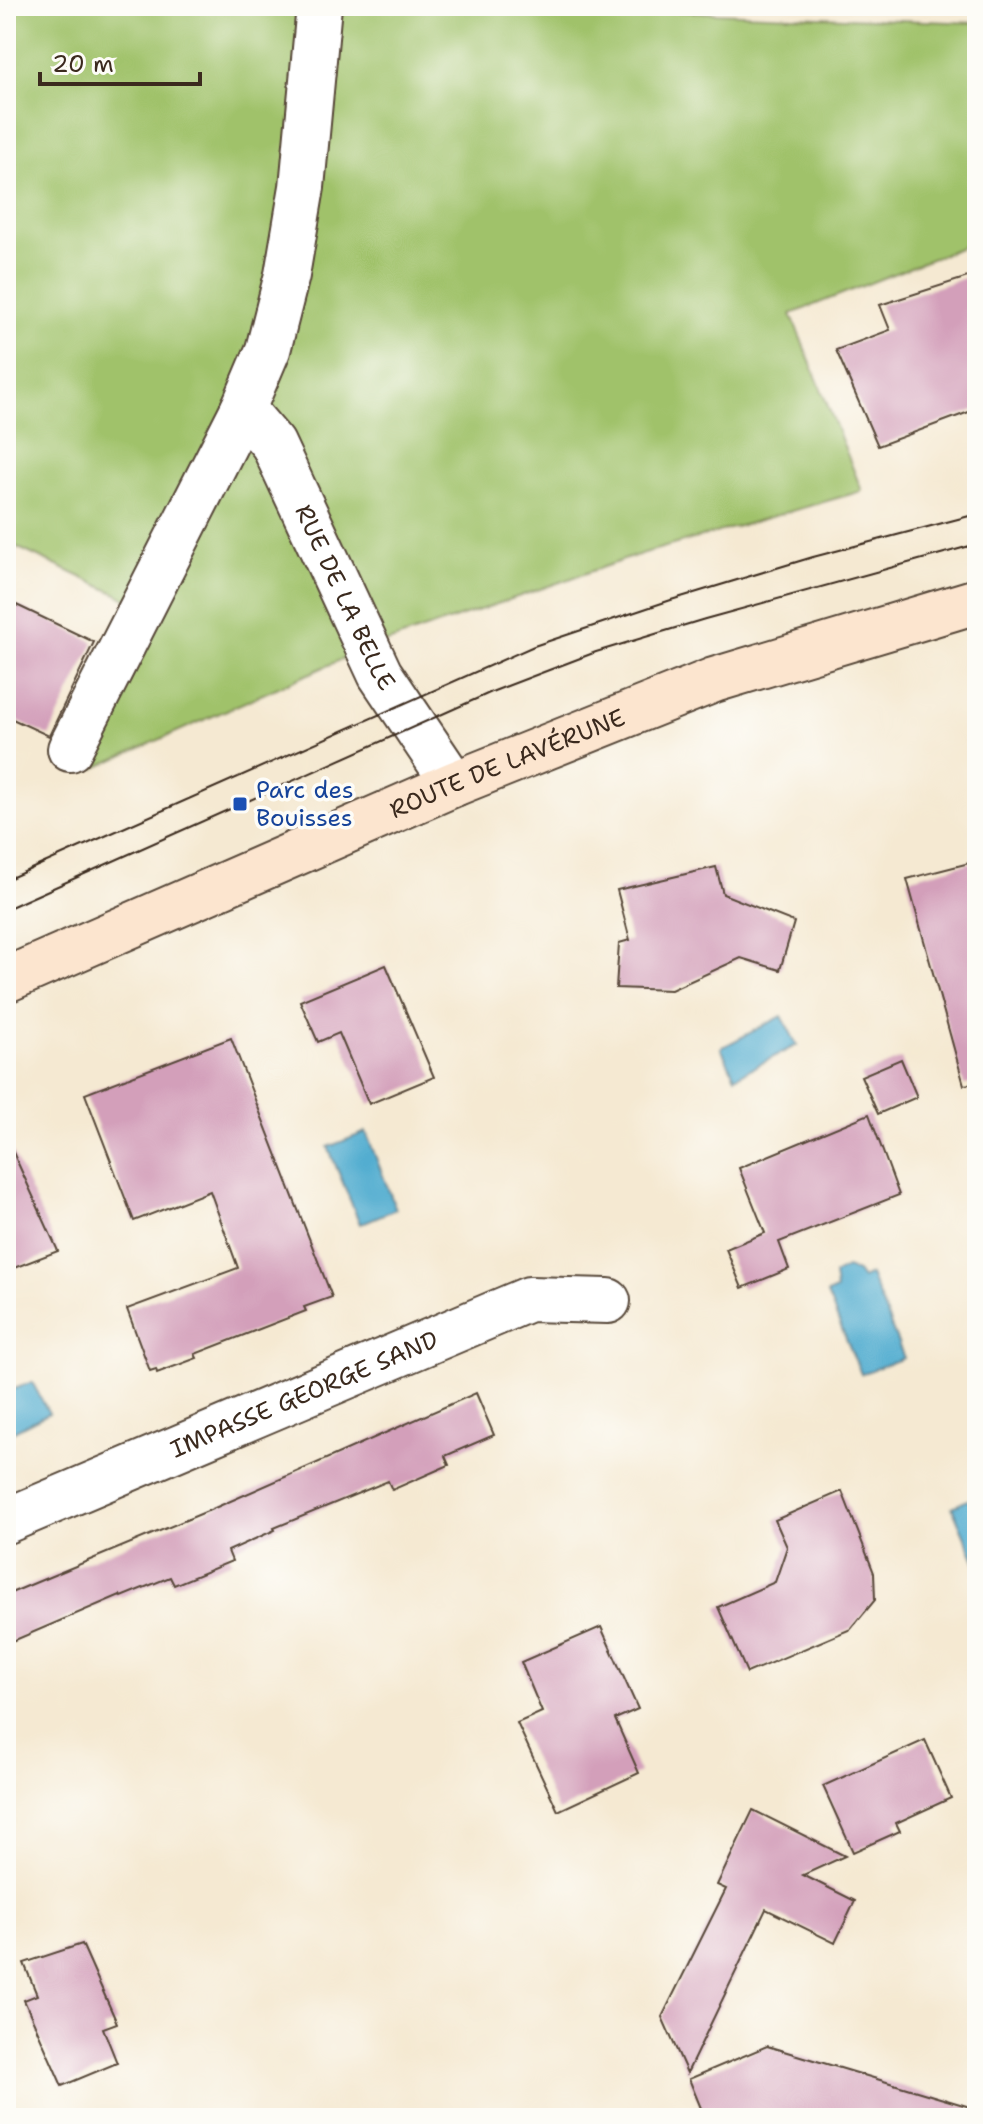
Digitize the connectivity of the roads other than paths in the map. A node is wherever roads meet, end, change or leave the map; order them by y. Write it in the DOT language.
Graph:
graph roads {
  1 [pos="319,6"];
  2 [pos="243,409"];
  3 [pos="977,601"];
  4 [pos="70,749"];
  5 [pos="454,784"];
  6 [pos="6,980"];
  7 [pos="608,1301"];
  8 [pos="6,1521"];
  1 -- 2 [label="street"];
  2 -- 4 [label="street"];
  2 -- 5 [label="street, RUE DE LA BELLE"];
  3 -- 5 [label="main road, ROUTE DE LAVÉRUNE"];
  5 -- 6 [label="main road, ROUTE DE LAVÉRUNE"];
  7 -- 8 [label="street, IMPASSE GEORGE SAND"];
}
